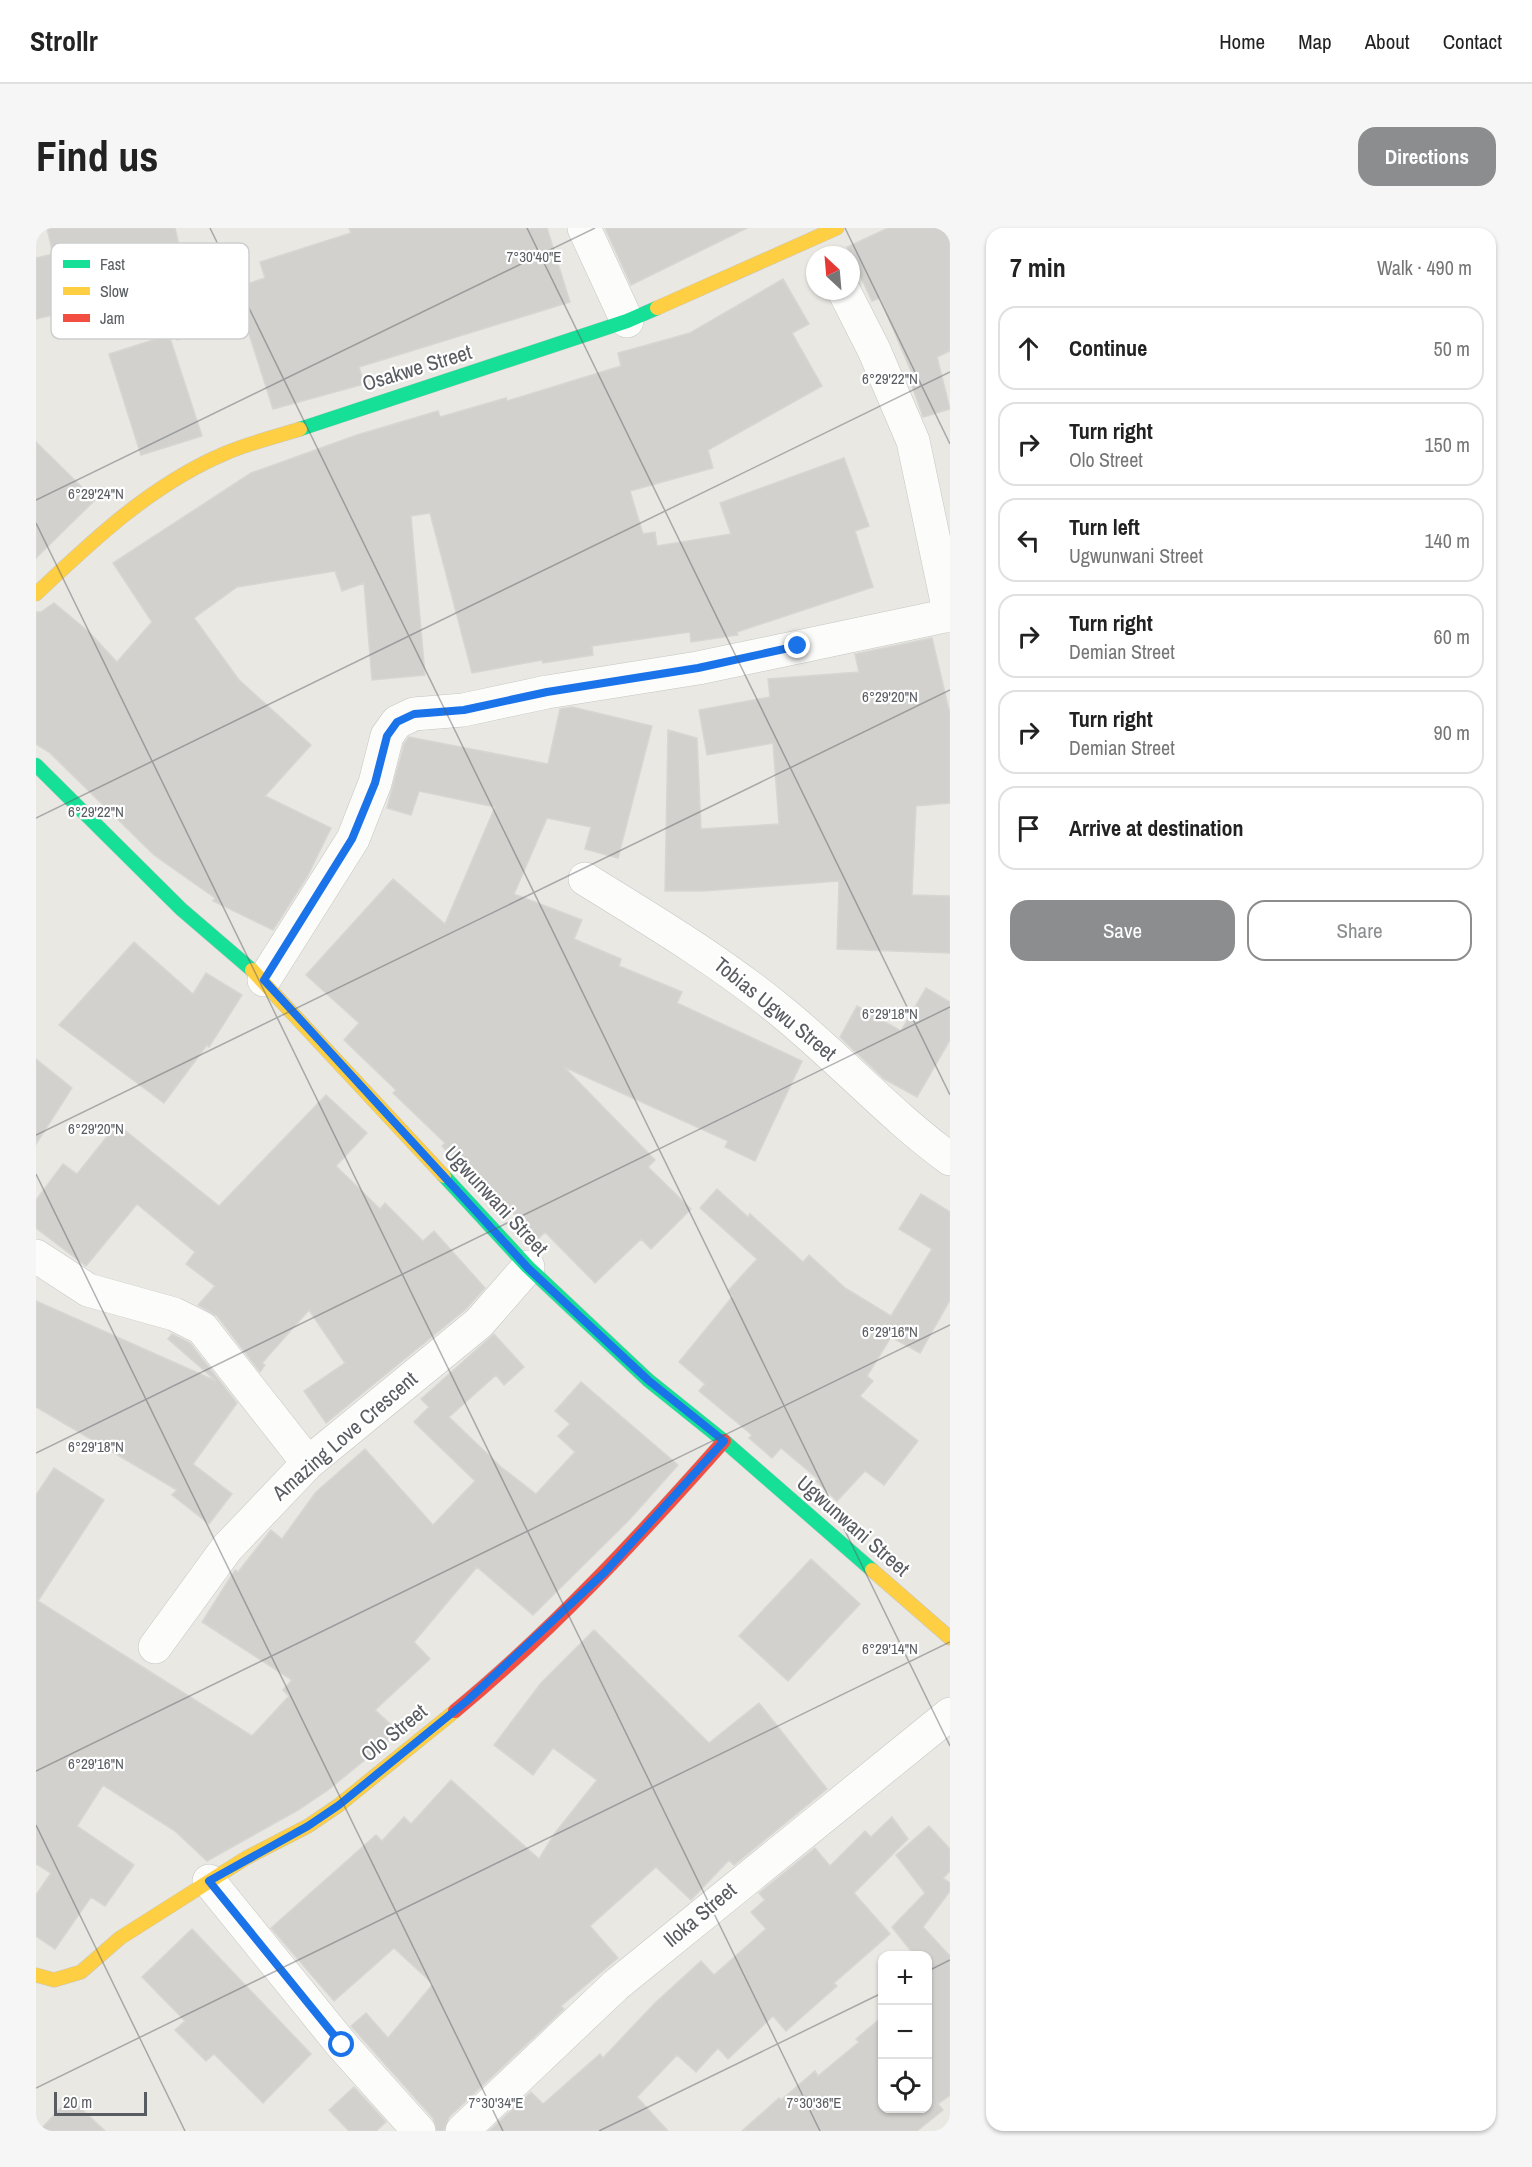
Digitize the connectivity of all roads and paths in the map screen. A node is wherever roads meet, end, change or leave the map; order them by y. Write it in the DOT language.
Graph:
graph roads {
  1 [pos="584,228"];
  2 [pos="828,236"];
  3 [pos="849,300"];
  4 [pos="627,321"];
  5 [pos="36,594"];
  6 [pos="950,615"];
  7 [pos="36,765"];
  8 [pos="585,879"];
  9 [pos="264,980"];
  10 [pos="950,1160"];
  11 [pos="36,1256"];
  12 [pos="528,1268"];
  13 [pos="724,1441"];
  14 [pos="308,1463"];
  15 [pos="950,1638"];
  16 [pos="155,1647"];
  17 [pos="950,1714"];
  18 [pos="209,1881"];
  19 [pos="36,1975"];
  20 [pos="419,2131"];
  21 [pos="462,2131"];
  1 -- 4 [label="street"];
  2 -- 4 [label="street, Osakwe Street"];
  3 -- 6 [label="street"];
  4 -- 5 [label="street, Osakwe Street"];
  6 -- 9 [label="street"];
  7 -- 9 [label="street, Ugwunwani Street"];
  8 -- 10 [label="street, Tobias Ugwu Street"];
  9 -- 12 [label="street, Ugwunwani Street"];
  11 -- 14 [label="street"];
  12 -- 13 [label="street, Ugwunwani Street"];
  12 -- 14 [label="street, Amazing Love Crescent"];
  13 -- 15 [label="street, Ugwunwani Street"];
  13 -- 18 [label="street, Olo Street"];
  14 -- 16 [label="street, Amazing Love Crescent"];
  17 -- 21 [label="street, Iloka Street"];
  18 -- 19 [label="street, Olo Street"];
  18 -- 20 [label="street"];
}
